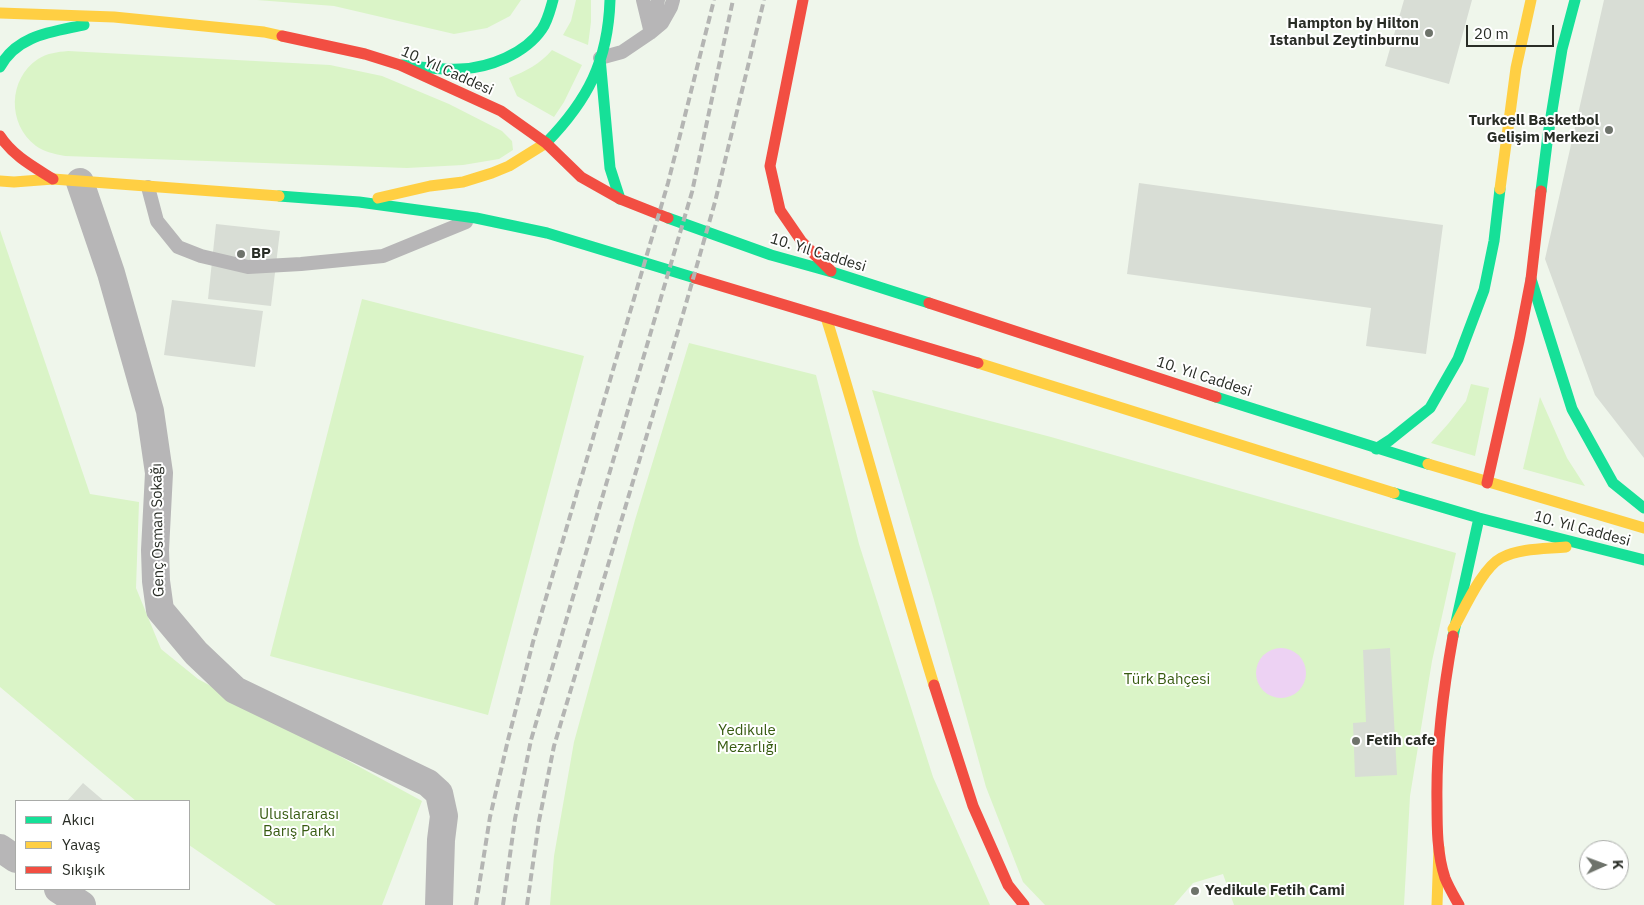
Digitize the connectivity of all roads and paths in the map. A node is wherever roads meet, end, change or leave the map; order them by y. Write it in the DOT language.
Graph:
graph roads {
  1 [pos="553,0"];
  2 [pos="610,0"];
  3 [pos="643,0"];
  4 [pos="658,0"];
  5 [pos="673,0"];
  6 [pos="803,0"];
  7 [pos="1532,0"];
  8 [pos="1575,0"];
  9 [pos="0,13"];
  10 [pos="114,17"];
  11 [pos="650,33"];
  12 [pos="600,58"];
  13 [pos="400,65"];
  14 [pos="0,67"];
  15 [pos="0,136"];
  16 [pos="546,143"];
  17 [pos="52,179"];
  18 [pos="0,181"];
  19 [pos="80,182"];
  20 [pos="148,187"];
  21 [pos="620,199"];
  22 [pos="359,202"];
  23 [pos="476,218"];
  24 [pos="832,272"];
  25 [pos="1531,279"];
  26 [pos="826,316"];
  27 [pos="1376,449"];
  28 [pos="1486,487"];
  29 [pos="1644,508"];
  30 [pos="1480,513"];
  31 [pos="1644,528"];
  32 [pos="1584,545"];
  33 [pos="1644,560"];
  34 [pos="1453,629"];
  35 [pos="0,848"];
  36 [pos="1439,848"];
  37 [pos="15,859"];
  38 [pos="60,890"];
  39 [pos="82,905"];
  40 [pos="439,905"];
  41 [pos="1024,905"];
  42 [pos="1437,905"];
  43 [pos="1459,905"];
  1 -- 13 [label="main road"];
  2 -- 12 [label="main road"];
  3 -- 11 [label="lane"];
  4 -- 11 [label="lane"];
  5 -- 11 [label="lane"];
  6 -- 24 [label="main road"];
  7 -- 27 [label="main road"];
  8 -- 25 [label="main road"];
  9 -- 10 [label="main road, 10. Yıl Caddesi"];
  10 -- 13 [label="main road, 10. Yıl Caddesi"];
  10 -- 14 [label="main road"];
  11 -- 12 [label="lane"];
  12 -- 16 [label="main road"];
  12 -- 21 [label="main road"];
  13 -- 16 [label="main road, 10. Yıl Caddesi"];
  15 -- 17 [label="main road"];
  16 -- 21 [label="main road, 10. Yıl Caddesi"];
  16 -- 22 [label="main road"];
  17 -- 18 [label="main road, 10. Yıl Caddesi"];
  17 -- 19 [label="main road, 10. Yıl Caddesi"];
  19 -- 20 [label="main road, 10. Yıl Caddesi"];
  19 -- 40 [label="street, Genç Osman Sokağı"];
  20 -- 22 [label="main road, 10. Yıl Caddesi"];
  20 -- 23 [label="lane"];
  21 -- 24 [label="main road, 10. Yıl Caddesi"];
  22 -- 23 [label="main road, 10. Yıl Caddesi"];
  23 -- 26 [label="main road, 10. Yıl Caddesi"];
  24 -- 27 [label="main road, 10. Yıl Caddesi"];
  25 -- 28 [label="main road"];
  25 -- 29 [label="main road"];
  26 -- 30 [label="main road, 10. Yıl Caddesi"];
  26 -- 41 [label="main road"];
  27 -- 28 [label="main road, 10. Yıl Caddesi"];
  28 -- 31 [label="main road, 10. Yıl Caddesi"];
  30 -- 32 [label="main road, 10. Yıl Caddesi"];
  30 -- 34 [label="main road"];
  32 -- 33 [label="main road, 10. Yıl Caddesi"];
  32 -- 34 [label="main road"];
  34 -- 36 [label="main road"];
  35 -- 37 [label="street"];
  36 -- 42 [label="main road"];
  36 -- 43 [label="main road"];
  38 -- 39 [label="street"];
}
